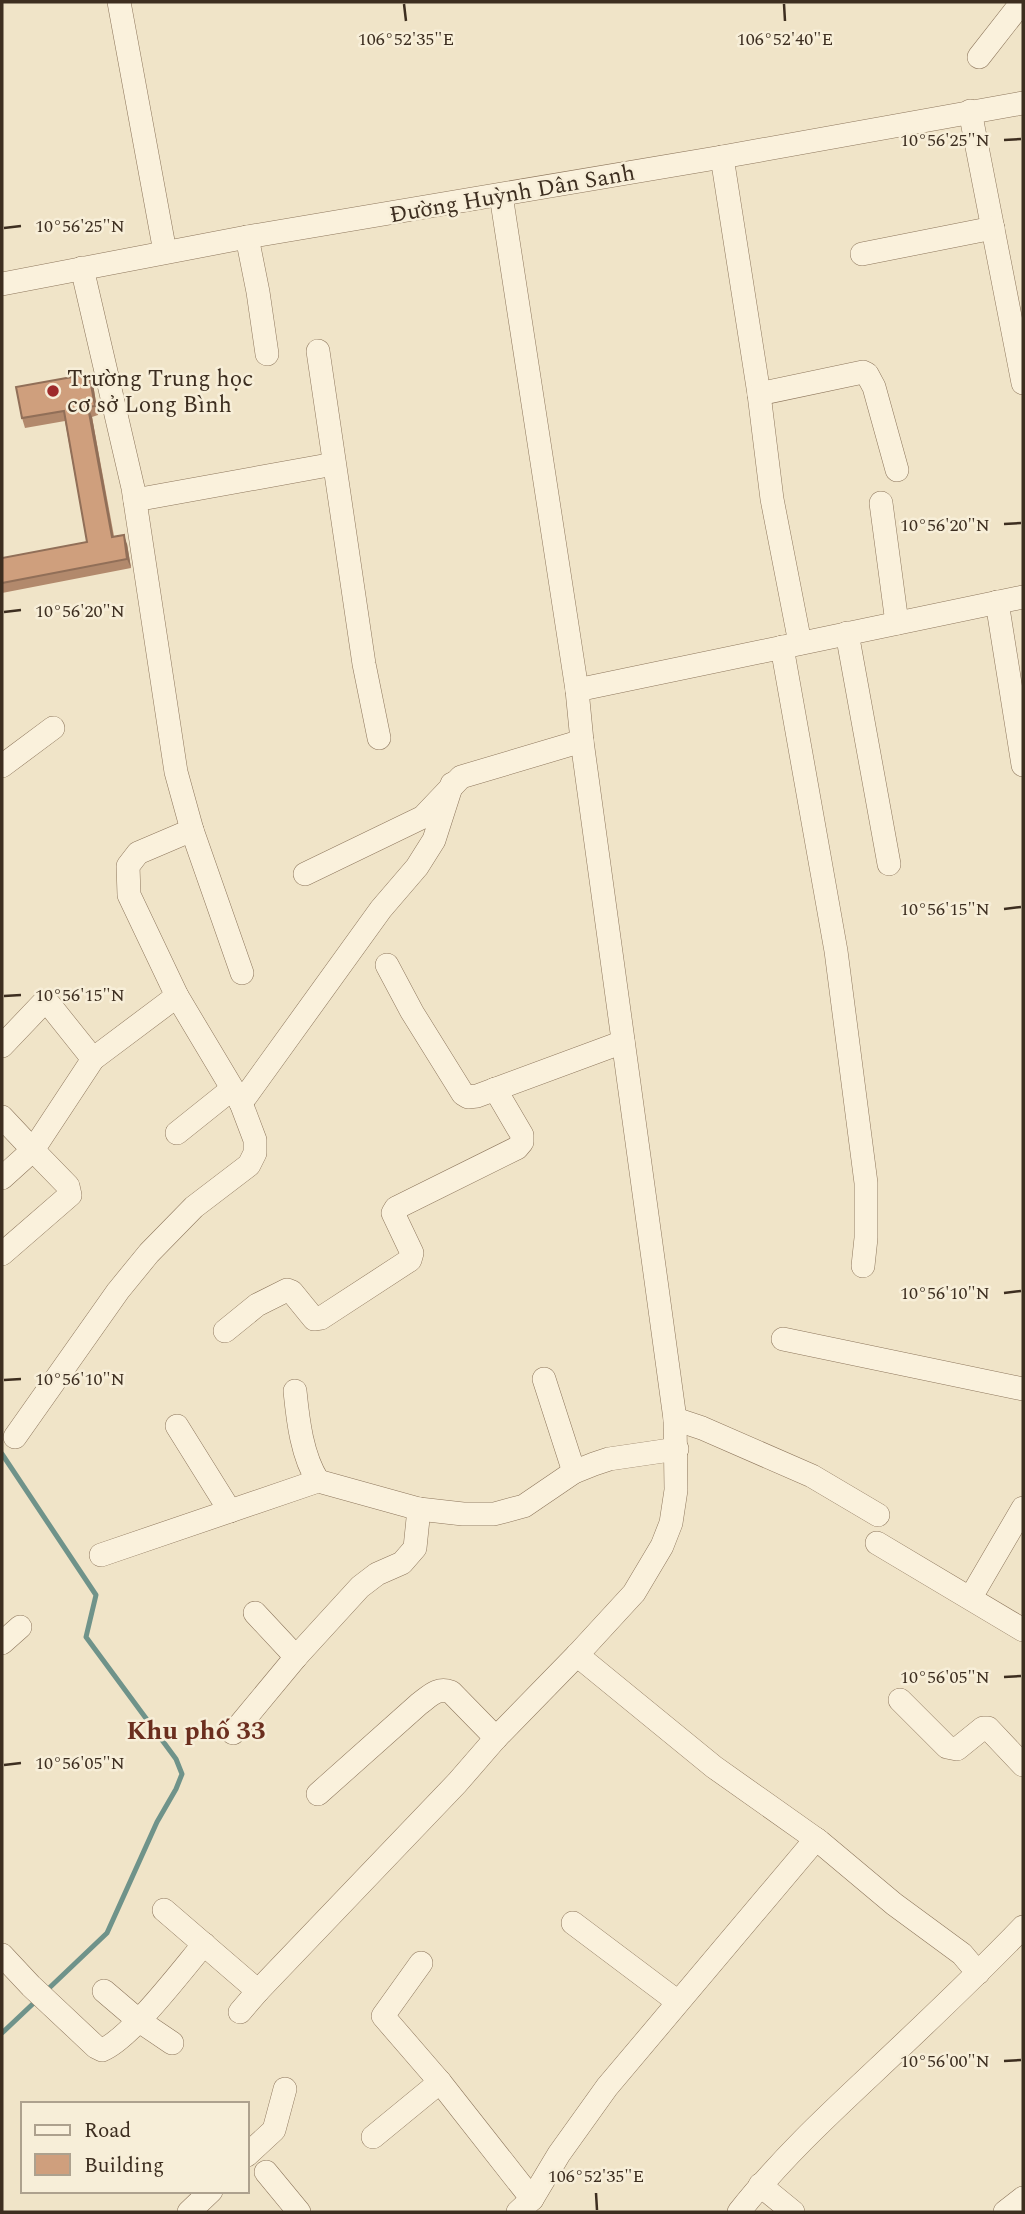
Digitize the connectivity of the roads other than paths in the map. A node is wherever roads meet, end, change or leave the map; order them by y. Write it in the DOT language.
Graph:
graph roads {
  1 [pos="119,2"];
  2 [pos="1022,2"];
  3 [pos="979,57"];
  4 [pos="1023,103"];
  5 [pos="971,111"];
  6 [pos="722,157"];
  7 [pos="501,195"];
  8 [pos="993,228"];
  9 [pos="247,237"];
  10 [pos="165,253"];
  11 [pos="862,254"];
  12 [pos="82,268"];
  13 [pos="2,284"];
  14 [pos="318,351"];
  15 [pos="267,354"];
  16 [pos="1023,383"];
  17 [pos="759,394"];
  18 [pos="334,464"];
  19 [pos="897,470"];
  20 [pos="135,500"];
  21 [pos="881,503"];
  22 [pos="1023,597"];
  23 [pos="997,602"];
  24 [pos="897,623"];
  25 [pos="847,633"];
  26 [pos="791,645"];
  27 [pos="577,690"];
  28 [pos="53,728"];
  29 [pos="379,738"];
  30 [pos="582,741"];
  31 [pos="1023,765"];
  32 [pos="2,766"];
  33 [pos="452,784"];
  34 [pos="192,830"];
  35 [pos="889,864"];
  36 [pos="304,874"];
  37 [pos="387,965"];
  38 [pos="242,973"];
  39 [pos="177,996"];
  40 [pos="624,1042"];
  41 [pos="2,1046"];
  42 [pos="93,1059"];
  43 [pos="495,1089"];
  44 [pos="236,1096"];
  45 [pos="2,1117"];
  46 [pos="177,1133"];
  47 [pos="33,1150"];
  48 [pos="2,1178"];
  49 [pos="2,1254"];
  50 [pos="863,1266"];
  51 [pos="225,1331"];
  52 [pos="783,1339"];
  53 [pos="544,1379"];
  54 [pos="1023,1389"];
  55 [pos="295,1391"];
  56 [pos="675,1419"];
  57 [pos="177,1426"];
  58 [pos="15,1437"];
  59 [pos="677,1448"];
  60 [pos="574,1472"];
  61 [pos="318,1481"];
  62 [pos="1023,1508"];
  63 [pos="419,1509"];
  64 [pos="230,1511"];
  65 [pos="878,1515"];
  66 [pos="877,1543"];
  67 [pos="101,1555"];
  68 [pos="971,1597"];
  69 [pos="256,1613"];
  70 [pos="20,1627"];
  71 [pos="1023,1630"];
  72 [pos="2,1643"];
  73 [pos="577,1655"];
  74 [pos="296,1657"];
  75 [pos="900,1700"];
  76 [pos="233,1733"];
  77 [pos="496,1738"];
  78 [pos="1023,1765"];
  79 [pos="318,1794"];
  80 [pos="816,1839"];
  81 [pos="164,1910"];
  82 [pos="573,1923"];
  83 [pos="1023,1927"];
  84 [pos="204,1944"];
  85 [pos="2,1955"];
  86 [pos="421,1963"];
  87 [pos="978,1973"];
  88 [pos="104,1991"];
  89 [pos="258,1991"];
  90 [pos="678,2002"];
  91 [pos="240,2012"];
  92 [pos="138,2020"];
  93 [pos="172,2043"];
  94 [pos="440,2082"];
  95 [pos="285,2089"];
  96 [pos="373,2137"];
  97 [pos="248,2154"];
  98 [pos="266,2172"];
  99 [pos="760,2185"];
  100 [pos="209,2193"];
  101 [pos="1023,2198"];
  102 [pos="525,2206"];
  103 [pos="189,2212"];
  104 [pos="299,2212"];
  105 [pos="738,2212"];
  106 [pos="793,2212"];
  107 [pos="1005,2212"];
  1 -- 10 [label="street"];
  2 -- 3 [label="street"];
  4 -- 5 [label="street, Đường Huỳnh Dân Sanh"];
  5 -- 6 [label="street, Đường Huỳnh Dân Sanh"];
  5 -- 8 [label="street"];
  6 -- 7 [label="street, Đường Huỳnh Dân Sanh"];
  6 -- 17 [label="street"];
  7 -- 9 [label="street, Đường Huỳnh Dân Sanh"];
  7 -- 27 [label="street"];
  8 -- 11 [label="street"];
  8 -- 16 [label="street"];
  9 -- 10 [label="street, Đường Huỳnh Dân Sanh"];
  9 -- 15 [label="street"];
  10 -- 12 [label="street, Đường Huỳnh Dân Sanh"];
  12 -- 13 [label="street, Đường Huỳnh Dân Sanh"];
  12 -- 20 [label="street"];
  14 -- 18 [label="street"];
  17 -- 19 [label="street"];
  17 -- 26 [label="street"];
  18 -- 20 [label="street"];
  18 -- 29 [label="street"];
  20 -- 34 [label="street"];
  21 -- 24 [label="street"];
  22 -- 23 [label="street"];
  23 -- 24 [label="street"];
  23 -- 31 [label="street"];
  24 -- 25 [label="street"];
  25 -- 26 [label="street"];
  25 -- 35 [label="street"];
  26 -- 27 [label="street"];
  26 -- 50 [label="street"];
  27 -- 30 [label="street"];
  28 -- 32 [label="street"];
  30 -- 33 [label="street"];
  30 -- 40 [label="street"];
  33 -- 36 [label="street"];
  33 -- 44 [label="street"];
  34 -- 38 [label="street"];
  34 -- 39 [label="street"];
  37 -- 43 [label="street"];
  39 -- 42 [label="street"];
  39 -- 44 [label="street"];
  40 -- 43 [label="street"];
  40 -- 56 [label="street"];
  41 -- 42 [label="street"];
  42 -- 47 [label="street"];
  43 -- 51 [label="street"];
  44 -- 46 [label="street"];
  44 -- 58 [label="street"];
  45 -- 47 [label="street"];
  47 -- 48 [label="street"];
  47 -- 49 [label="street"];
  52 -- 54 [label="street"];
  53 -- 60 [label="street"];
  55 -- 61 [label="street"];
  56 -- 59 [label="street"];
  56 -- 65 [label="street"];
  57 -- 64 [label="street"];
  59 -- 60 [label="street"];
  59 -- 73 [label="street"];
  60 -- 63 [label="street"];
  61 -- 63 [label="street"];
  61 -- 64 [label="street"];
  62 -- 68 [label="street"];
  63 -- 74 [label="street"];
  64 -- 67 [label="street"];
  66 -- 68 [label="street"];
  68 -- 71 [label="street"];
  69 -- 74 [label="street"];
  70 -- 72 [label="street"];
  73 -- 77 [label="street"];
  73 -- 80 [label="street"];
  74 -- 76 [label="street"];
  75 -- 78 [label="street"];
  77 -- 79 [label="street"];
  77 -- 89 [label="street"];
  80 -- 87 [label="street"];
  80 -- 90 [label="street"];
  81 -- 84 [label="street"];
  82 -- 90 [label="street"];
  83 -- 87 [label="street"];
  84 -- 89 [label="street"];
  84 -- 92 [label="street"];
  85 -- 92 [label="street"];
  86 -- 94 [label="street"];
  87 -- 99 [label="street"];
  88 -- 92 [label="street"];
  89 -- 91 [label="street"];
  90 -- 102 [label="street"];
  92 -- 93 [label="street"];
  94 -- 96 [label="street"];
  94 -- 102 [label="street"];
  95 -- 97 [label="street"];
  98 -- 104 [label="street"];
  99 -- 105 [label="street"];
  99 -- 106 [label="street"];
  100 -- 103 [label="street"];
  101 -- 107 [label="street"];
}
